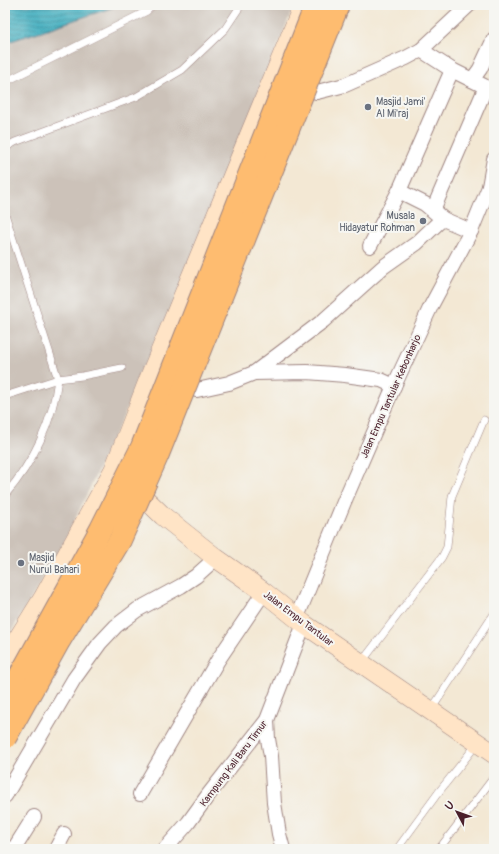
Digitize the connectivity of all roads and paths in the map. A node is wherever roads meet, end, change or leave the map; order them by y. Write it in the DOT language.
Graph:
graph roads {
  1 [pos="153,5"];
  2 [pos="241,5"];
  3 [pos="303,5"];
  4 [pos="316,5"];
  5 [pos="338,5"];
  6 [pos="469,5"];
  7 [pos="494,39"];
  8 [pos="421,50"];
  9 [pos="452,70"];
  10 [pos="273,78"];
  11 [pos="472,80"];
  12 [pos="5,82"];
  13 [pos="5,148"];
  14 [pos="494,159"];
  15 [pos="491,184"];
  16 [pos="398,191"];
  17 [pos="5,214"];
  18 [pos="438,215"];
  19 [pos="471,231"];
  20 [pos="370,246"];
  21 [pos="122,368"];
  22 [pos="254,373"];
  23 [pos="150,376"];
  24 [pos="58,378"];
  25 [pos="394,386"];
  26 [pos="5,396"];
  27 [pos="484,420"];
  28 [pos="114,469"];
  29 [pos="5,495"];
  30 [pos="216,558"];
  31 [pos="264,592"];
  32 [pos="494,614"];
  33 [pos="300,621"];
  34 [pos="5,659"];
  35 [pos="361,663"];
  36 [pos="5,703"];
  37 [pos="431,711"];
  38 [pos="267,720"];
  39 [pos="5,738"];
  40 [pos="478,743"];
  41 [pos="494,754"];
  42 [pos="494,777"];
  43 [pos="140,794"];
  44 [pos="5,796"];
  45 [pos="34,817"];
  46 [pos="64,834"];
  47 [pos="14,849"];
  48 [pos="56,849"];
  49 [pos="166,849"];
  50 [pos="283,849"];
  51 [pos="398,849"];
  52 [pos="439,849"];
  1 -- 12 [label="lane"];
  2 -- 13 [label="lane"];
  3 -- 10 [label="street"];
  4 -- 36 [label="highway, bridge"];
  5 -- 39 [label="highway, bridge"];
  6 -- 8 [label="street"];
  7 -- 11 [label="street"];
  8 -- 9 [label="street"];
  8 -- 10 [label="street"];
  9 -- 11 [label="street"];
  9 -- 16 [label="street"];
  10 -- 23 [label="street"];
  11 -- 18 [label="street"];
  14 -- 15 [label="street, Jalan Empu Tantular Kebonharjo"];
  15 -- 19 [label="street, Jalan Empu Tantular Kebonharjo"];
  16 -- 18 [label="street"];
  16 -- 20 [label="street"];
  17 -- 24 [label="lane"];
  18 -- 19 [label="street"];
  18 -- 22 [label="street"];
  19 -- 25 [label="street, Jalan Empu Tantular Kebonharjo"];
  21 -- 24 [label="lane"];
  22 -- 23 [label="street"];
  22 -- 25 [label="street"];
  23 -- 28 [label="street"];
  24 -- 26 [label="lane"];
  24 -- 29 [label="lane"];
  25 -- 33 [label="street, Jalan Empu Tantular Kebonharjo"];
  27 -- 35 [label="lane"];
  28 -- 30 [label="street, Jalan Empu Tantular"];
  28 -- 34 [label="street"];
  30 -- 31 [label="street, Jalan Empu Tantular"];
  30 -- 44 [label="street"];
  31 -- 33 [label="street, Jalan Empu Tantular"];
  31 -- 43 [label="street"];
  32 -- 37 [label="lane"];
  33 -- 35 [label="street, Jalan Empu Tantular"];
  33 -- 38 [label="street, Kampung Kali Baru Timur"];
  35 -- 37 [label="street, Jalan Empu Tantular"];
  37 -- 40 [label="street, Jalan Empu Tantular"];
  38 -- 49 [label="street, Kampung Kali Baru Timur"];
  38 -- 50 [label="street"];
  40 -- 41 [label="street, Jalan Empu Tantular"];
  40 -- 51 [label="lane"];
  42 -- 52 [label="lane"];
  45 -- 47 [label="street"];
  46 -- 48 [label="street"];
}
